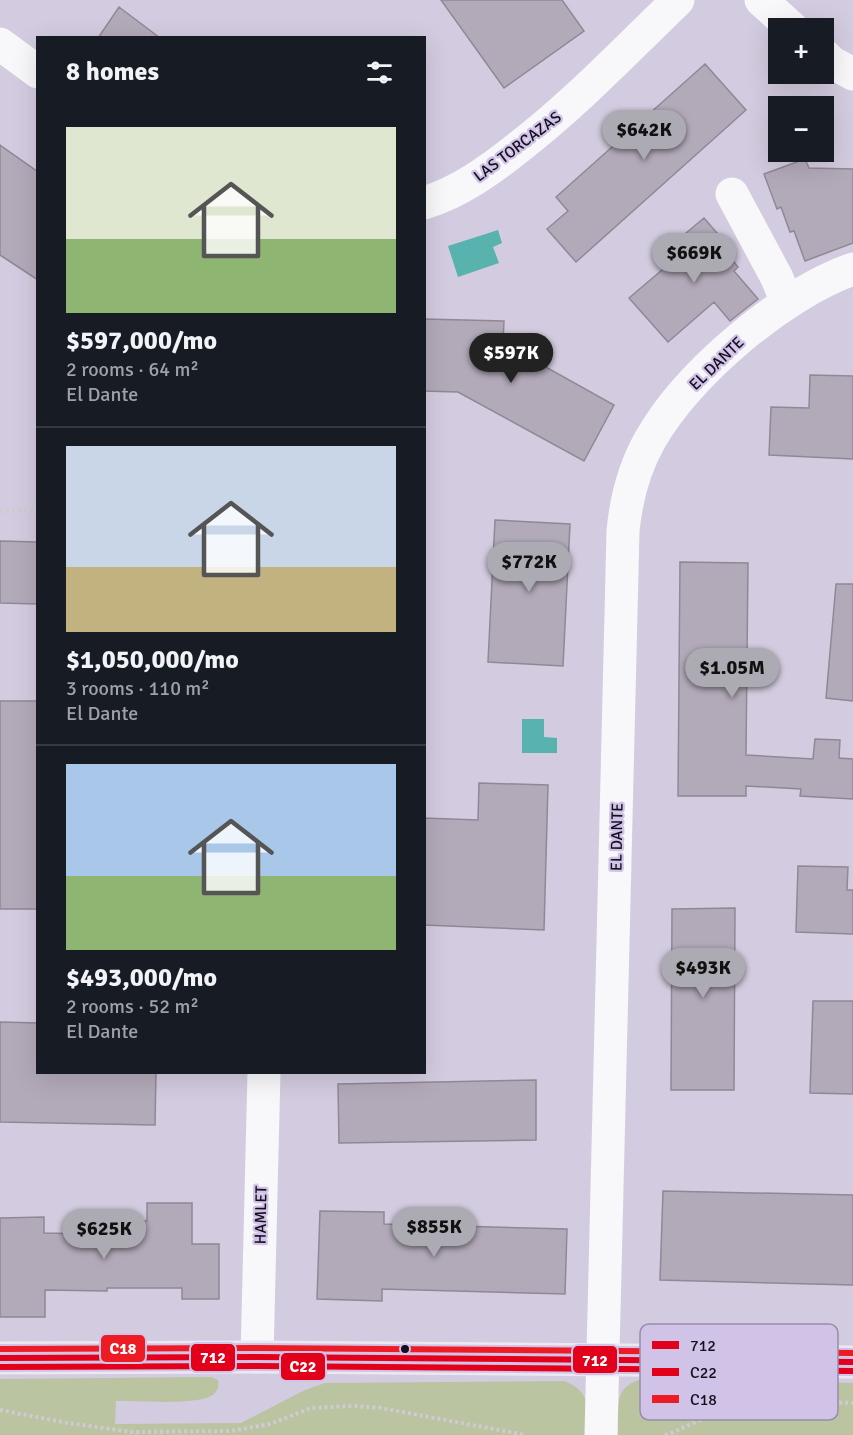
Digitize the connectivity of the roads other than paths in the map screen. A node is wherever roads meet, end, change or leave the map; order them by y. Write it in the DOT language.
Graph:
graph roads {
  1 [pos="678,0"];
  2 [pos="761,0"];
  3 [pos="781,18"];
  4 [pos="0,44"];
  5 [pos="834,64"];
  6 [pos="36,71"];
  7 [pos="853,74"];
  8 [pos="732,194"];
  9 [pos="426,202"];
  10 [pos="853,269"];
  11 [pos="787,302"];
  12 [pos="264,1074"];
  13 [pos="256,1357"];
  14 [pos="0,1358"];
  15 [pos="603,1361"];
  16 [pos="640,1361"];
  17 [pos="838,1362"];
  18 [pos="853,1362"];
  19 [pos="601,1435"];
  1 -- 9 [label="street, LAS TORCAZAS"];
  2 -- 3 [label="street"];
  4 -- 6 [label="street"];
  5 -- 7 [label="street"];
  8 -- 11 [label="street"];
  10 -- 11 [label="street, EL DANTE"];
  11 -- 15 [label="street, EL DANTE"];
  12 -- 13 [label="street, HAMLET"];
  13 -- 14 [label="main road"];
  13 -- 15 [label="main road"];
  15 -- 16 [label="main road"];
  15 -- 19 [label="street, EL DANTE"];
  17 -- 18 [label="main road"];
}
